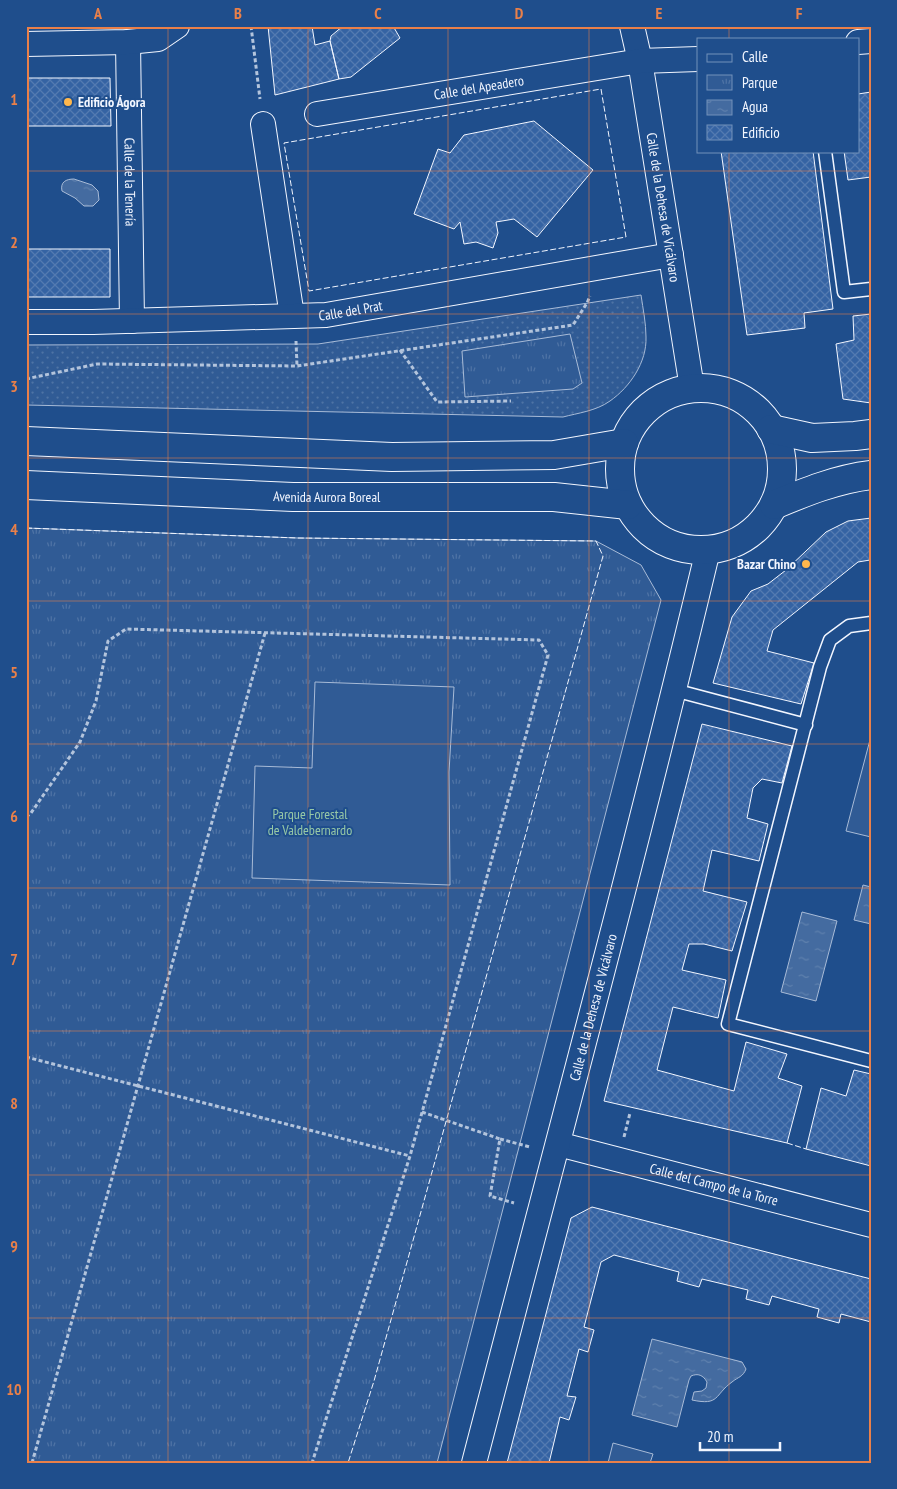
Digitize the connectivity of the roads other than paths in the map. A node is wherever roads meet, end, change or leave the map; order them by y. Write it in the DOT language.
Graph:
graph roads {
  1 [pos="177,26"];
  2 [pos="632,26"];
  3 [pos="133,34"];
  4 [pos="26,44"];
  5 [pos="697,59"];
  6 [pos="640,61"];
  7 [pos="317,114"];
  8 [pos="263,124"];
  9 [pos="825,152"];
  10 [pos="672,255"];
  11 [pos="871,289"];
  12 [pos="292,316"];
  13 [pos="132,320"];
  14 [pos="26,322"];
  15 [pos="692,388"];
  16 [pos="771,429"];
  17 [pos="871,434"];
  18 [pos="26,441"];
  19 [pos="624,443"];
  20 [pos="871,474"];
  21 [pos="26,485"];
  22 [pos="774,505"];
  23 [pos="628,506"];
  24 [pos="708,550"];
  25 [pos="871,623"];
  26 [pos="674,690"];
  27 [pos="806,725"];
  28 [pos="871,1061"];
  29 [pos="558,1144"];
  30 [pos="871,1225"];
  31 [pos="474,1463"];
  1 -- 3 [label="street"];
  2 -- 6 [label="street, Calle de la Dehesa de Vicálvaro"];
  3 -- 4 [label="street"];
  3 -- 13 [label="street, Calle de la Tenería"];
  5 -- 6 [label="street, Calle del Apeadero"];
  6 -- 7 [label="street, Calle del Apeadero"];
  6 -- 10 [label="street, Calle de la Dehesa de Vicálvaro"];
  8 -- 12 [label="street"];
  9 -- 11 [label="lane"];
  10 -- 12 [label="street, Calle del Prat"];
  10 -- 15 [label="street, Calle de la Dehesa de Vicálvaro"];
  12 -- 13 [label="street, Calle del Prat"];
  13 -- 14 [label="street, Calle del Prat"];
  15 -- 16 [label="main road"];
  15 -- 19 [label="main road"];
  16 -- 17 [label="main road"];
  16 -- 22 [label="main road"];
  18 -- 19 [label="main road"];
  19 -- 23 [label="main road"];
  20 -- 22 [label="main road"];
  21 -- 23 [label="main road, Avenida Aurora Boreal"];
  22 -- 24 [label="main road"];
  23 -- 24 [label="main road"];
  24 -- 26 [label="street, Calle de la Dehesa de Vicálvaro"];
  25 -- 27 [label="lane"];
  26 -- 27 [label="lane"];
  26 -- 29 [label="street, Calle de la Dehesa de Vicálvaro"];
  27 -- 28 [label="lane"];
  29 -- 30 [label="street, Calle del Campo de la Torre"];
  29 -- 31 [label="street, Calle de la Dehesa de Vicálvaro"];
}
